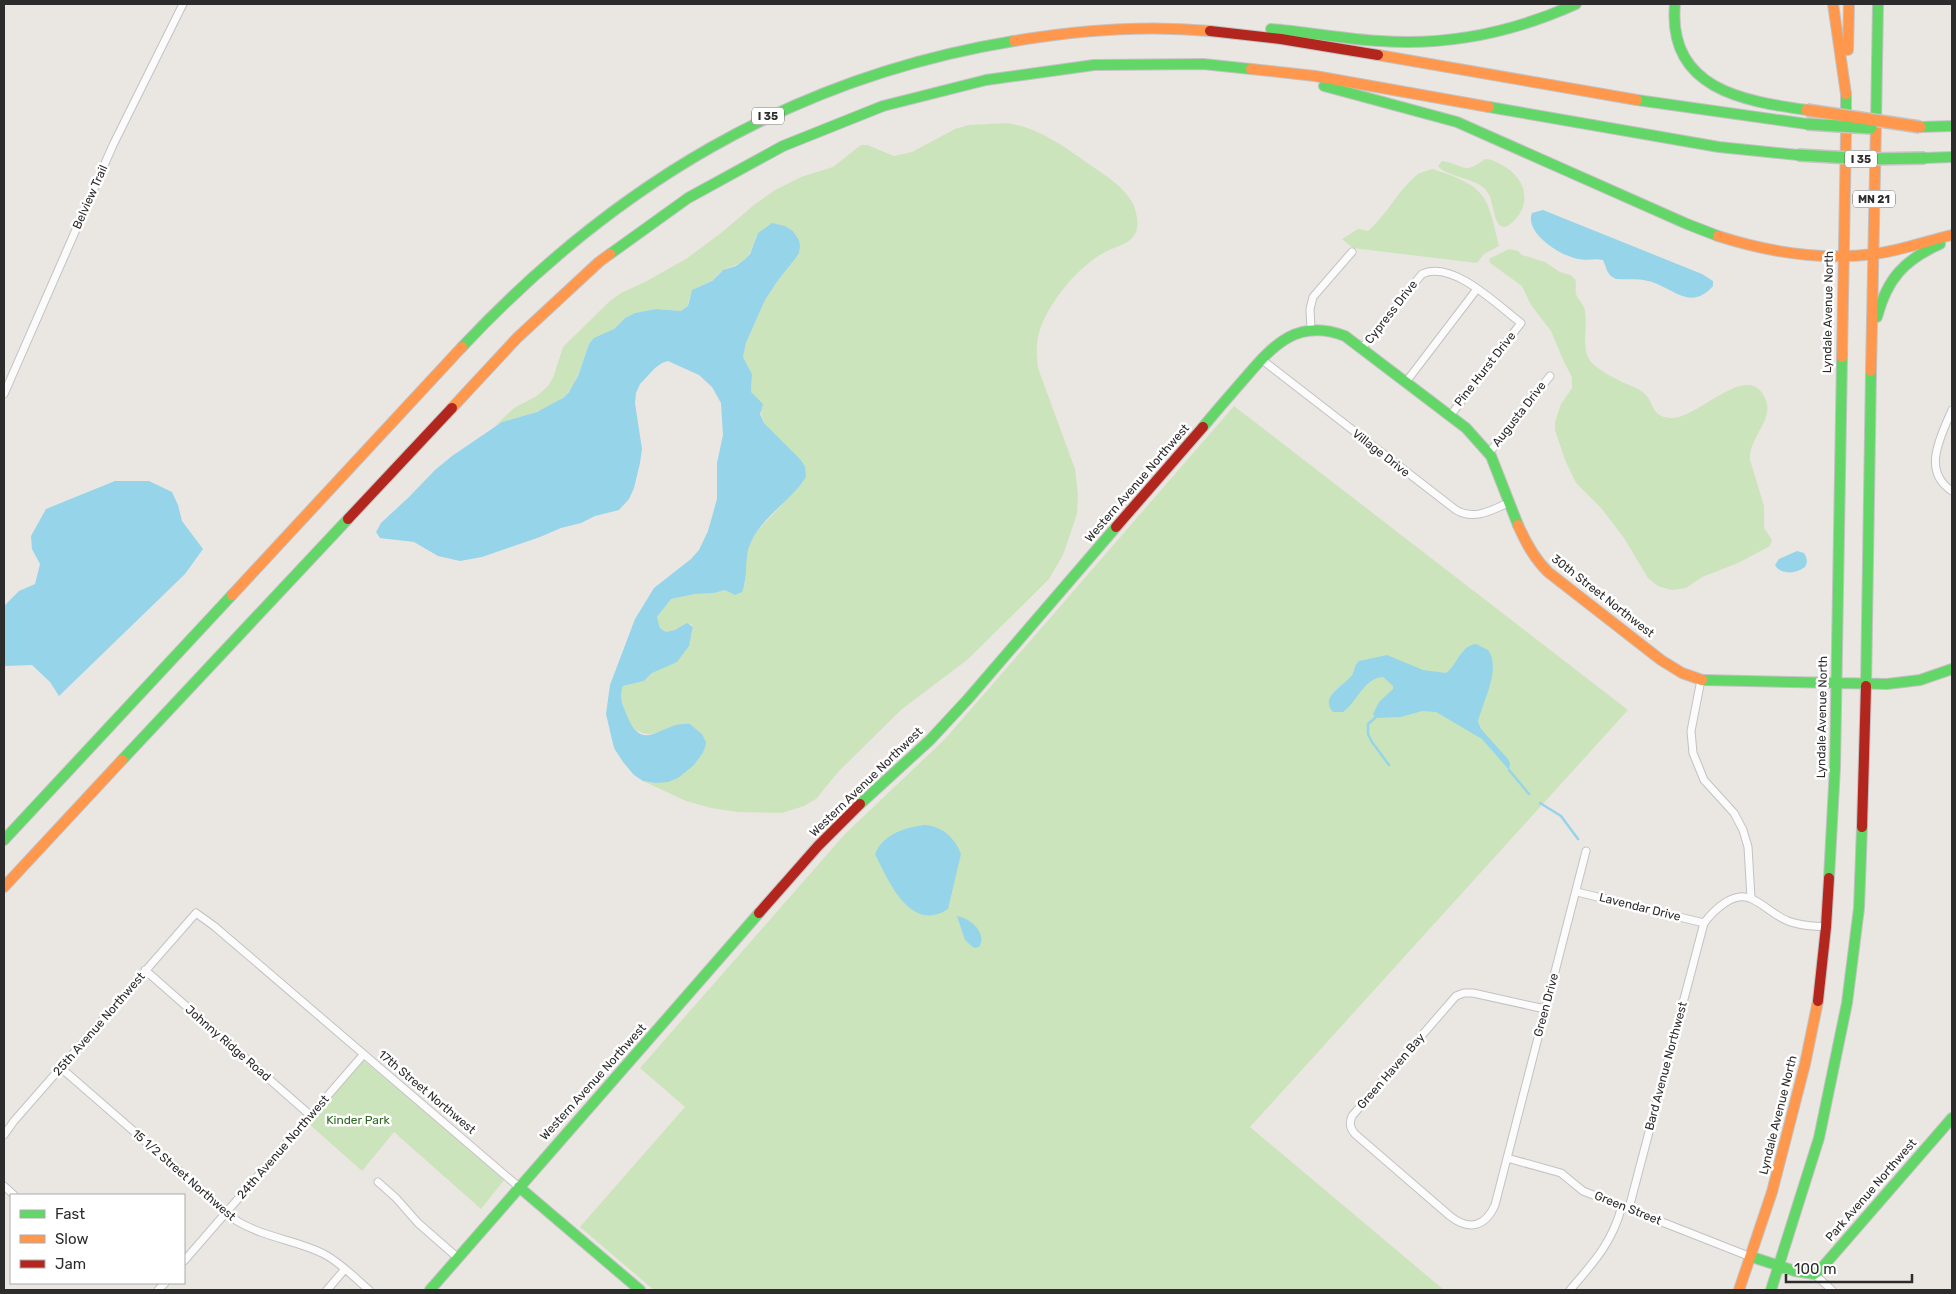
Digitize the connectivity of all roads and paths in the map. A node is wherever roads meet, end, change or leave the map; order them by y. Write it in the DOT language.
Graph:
graph roads {
  1 [pos="183,4"];
  2 [pos="1576,4"];
  3 [pos="1675,4"];
  4 [pos="1833,4"];
  5 [pos="1849,4"];
  6 [pos="1878,4"];
  7 [pos="1132,28"];
  8 [pos="1241,66"];
  9 [pos="1846,94"];
  10 [pos="1952,126"];
  11 [pos="1920,127"];
  12 [pos="1952,157"];
  13 [pos="1952,234"];
  14 [pos="1952,240"];
  15 [pos="1352,252"];
  16 [pos="1873,254"];
  17 [pos="1842,256"];
  18 [pos="1477,289"];
  19 [pos="1521,323"];
  20 [pos="1310,329"];
  21 [pos="1362,348"];
  22 [pos="1870,354"];
  23 [pos="1261,359"];
  24 [pos="1550,376"];
  25 [pos="1406,382"];
  26 [pos="4,394"];
  27 [pos="1952,410"];
  28 [pos="1450,416"];
  29 [pos="1489,453"];
  30 [pos="1952,491"];
  31 [pos="1510,502"];
  32 [pos="1952,669"];
  33 [pos="1701,680"];
  34 [pos="1836,683"];
  35 [pos="1866,684"];
  36 [pos="4,840"];
  37 [pos="1586,851"];
  38 [pos="4,887"];
  39 [pos="1577,892"];
  40 [pos="1751,898"];
  41 [pos="196,913"];
  42 [pos="1704,923"];
  43 [pos="1826,927"];
  44 [pos="145,970"];
  45 [pos="1545,1009"];
  46 [pos="363,1055"];
  47 [pos="61,1068"];
  48 [pos="310,1115"];
  49 [pos="1952,1118"];
  50 [pos="4,1135"];
  51 [pos="1507,1158"];
  52 [pos="378,1182"];
  53 [pos="519,1187"];
  54 [pos="1626,1207"];
  55 [pos="226,1212"];
  56 [pos="1468,1225"];
  57 [pos="1467,1235"];
  58 [pos="1752,1257"];
  59 [pos="458,1258"];
  60 [pos="185,1260"];
  61 [pos="1779,1266"];
  62 [pos="345,1269"];
  63 [pos="1814,1274"];
  64 [pos="327,1290"];
  65 [pos="369,1290"];
  66 [pos="430,1290"];
  67 [pos="640,1290"];
  68 [pos="1570,1290"];
  69 [pos="1739,1290"];
  70 [pos="1771,1290"];
  71 [pos="1832,1290"];
  1 -- 26 [label="street, Belview Trail"];
  2 -- 7 [label="main road"];
  3 -- 11 [label="main road, bridge"];
  4 -- 9 [label="main road"];
  5 -- 9 [label="main road"];
  6 -- 16 [label="main road, MN 21"];
  7 -- 11 [label="main road, I 35, bridge"];
  7 -- 36 [label="main road, I 35"];
  8 -- 12 [label="main road, I 35, bridge"];
  8 -- 17 [label="main road"];
  8 -- 38 [label="main road, I 35"];
  9 -- 17 [label="main road, Lyndale Avenue North"];
  10 -- 11 [label="main road, I 35"];
  13 -- 16 [label="main road"];
  14 -- 22 [label="main road"];
  15 -- 20 [label="street"];
  16 -- 17 [label="main road"];
  16 -- 22 [label="main road, MN 21"];
  17 -- 34 [label="main road, Lyndale Avenue North"];
  18 -- 19 [label="street, Cypress Drive"];
  18 -- 21 [label="street, Cypress Drive"];
  18 -- 25 [label="street"];
  19 -- 28 [label="street, Pine Hurst Drive"];
  20 -- 21 [label="main road, 30th Street Northwest"];
  20 -- 23 [label="main road, Western Avenue Northwest"];
  21 -- 25 [label="main road, 30th Street Northwest"];
  22 -- 35 [label="main road"];
  23 -- 31 [label="street, Village Drive"];
  23 -- 53 [label="main road, Western Avenue Northwest"];
  24 -- 29 [label="street, Augusta Drive"];
  25 -- 28 [label="main road, 30th Street Northwest"];
  27 -- 30 [label="street"];
  28 -- 29 [label="main road, 30th Street Northwest"];
  29 -- 31 [label="main road, 30th Street Northwest"];
  31 -- 33 [label="main road, 30th Street Northwest"];
  32 -- 35 [label="main road, 30th Street Northwest"];
  33 -- 34 [label="main road, 30th Street Northwest"];
  33 -- 40 [label="street"];
  34 -- 35 [label="main road, 30th Street Northwest"];
  34 -- 43 [label="main road, Lyndale Avenue North"];
  35 -- 61 [label="main road"];
  37 -- 39 [label="street, Green Drive"];
  39 -- 42 [label="street, Lavendar Drive"];
  39 -- 45 [label="street, Green Drive"];
  40 -- 42 [label="street"];
  40 -- 43 [label="street"];
  41 -- 44 [label="street, 25th Avenue Northwest"];
  41 -- 46 [label="street, 17th Street Northwest"];
  42 -- 54 [label="street, Bard Avenue Northwest"];
  43 -- 58 [label="main road, Lyndale Avenue North"];
  44 -- 47 [label="street, 25th Avenue Northwest"];
  44 -- 48 [label="street, Johnny Ridge Road"];
  45 -- 51 [label="street, Green Drive"];
  45 -- 56 [label="street, Green Haven Bay"];
  46 -- 48 [label="street, 24th Avenue Northwest"];
  46 -- 53 [label="street, 17th Street Northwest"];
  47 -- 50 [label="street, 25th Avenue Northwest"];
  47 -- 55 [label="street, 15 1/2 Street Northwest"];
  48 -- 55 [label="street, 24th Avenue Northwest"];
  49 -- 63 [label="main road, Park Avenue Northwest"];
  51 -- 54 [label="street, Green Street"];
  51 -- 56 [label="street"];
  52 -- 59 [label="street"];
  53 -- 59 [label="main road, Western Avenue Northwest"];
  53 -- 67 [label="main road, 17th Street Northwest"];
  54 -- 58 [label="street, Green Street"];
  54 -- 68 [label="street, Bard Avenue Northwest"];
  55 -- 60 [label="street, 24th Avenue Northwest"];
  55 -- 62 [label="street, 15 1/2 Street Northwest"];
  56 -- 57 [label="street"];
  58 -- 61 [label="main road"];
  58 -- 69 [label="main road, Lyndale Avenue North"];
  59 -- 66 [label="main road, Western Avenue Northwest"];
  61 -- 63 [label="main road"];
  61 -- 70 [label="main road"];
  62 -- 64 [label="street"];
  62 -- 65 [label="street, 15 1/2 Street Northwest"];
  63 -- 71 [label="street"];
}
